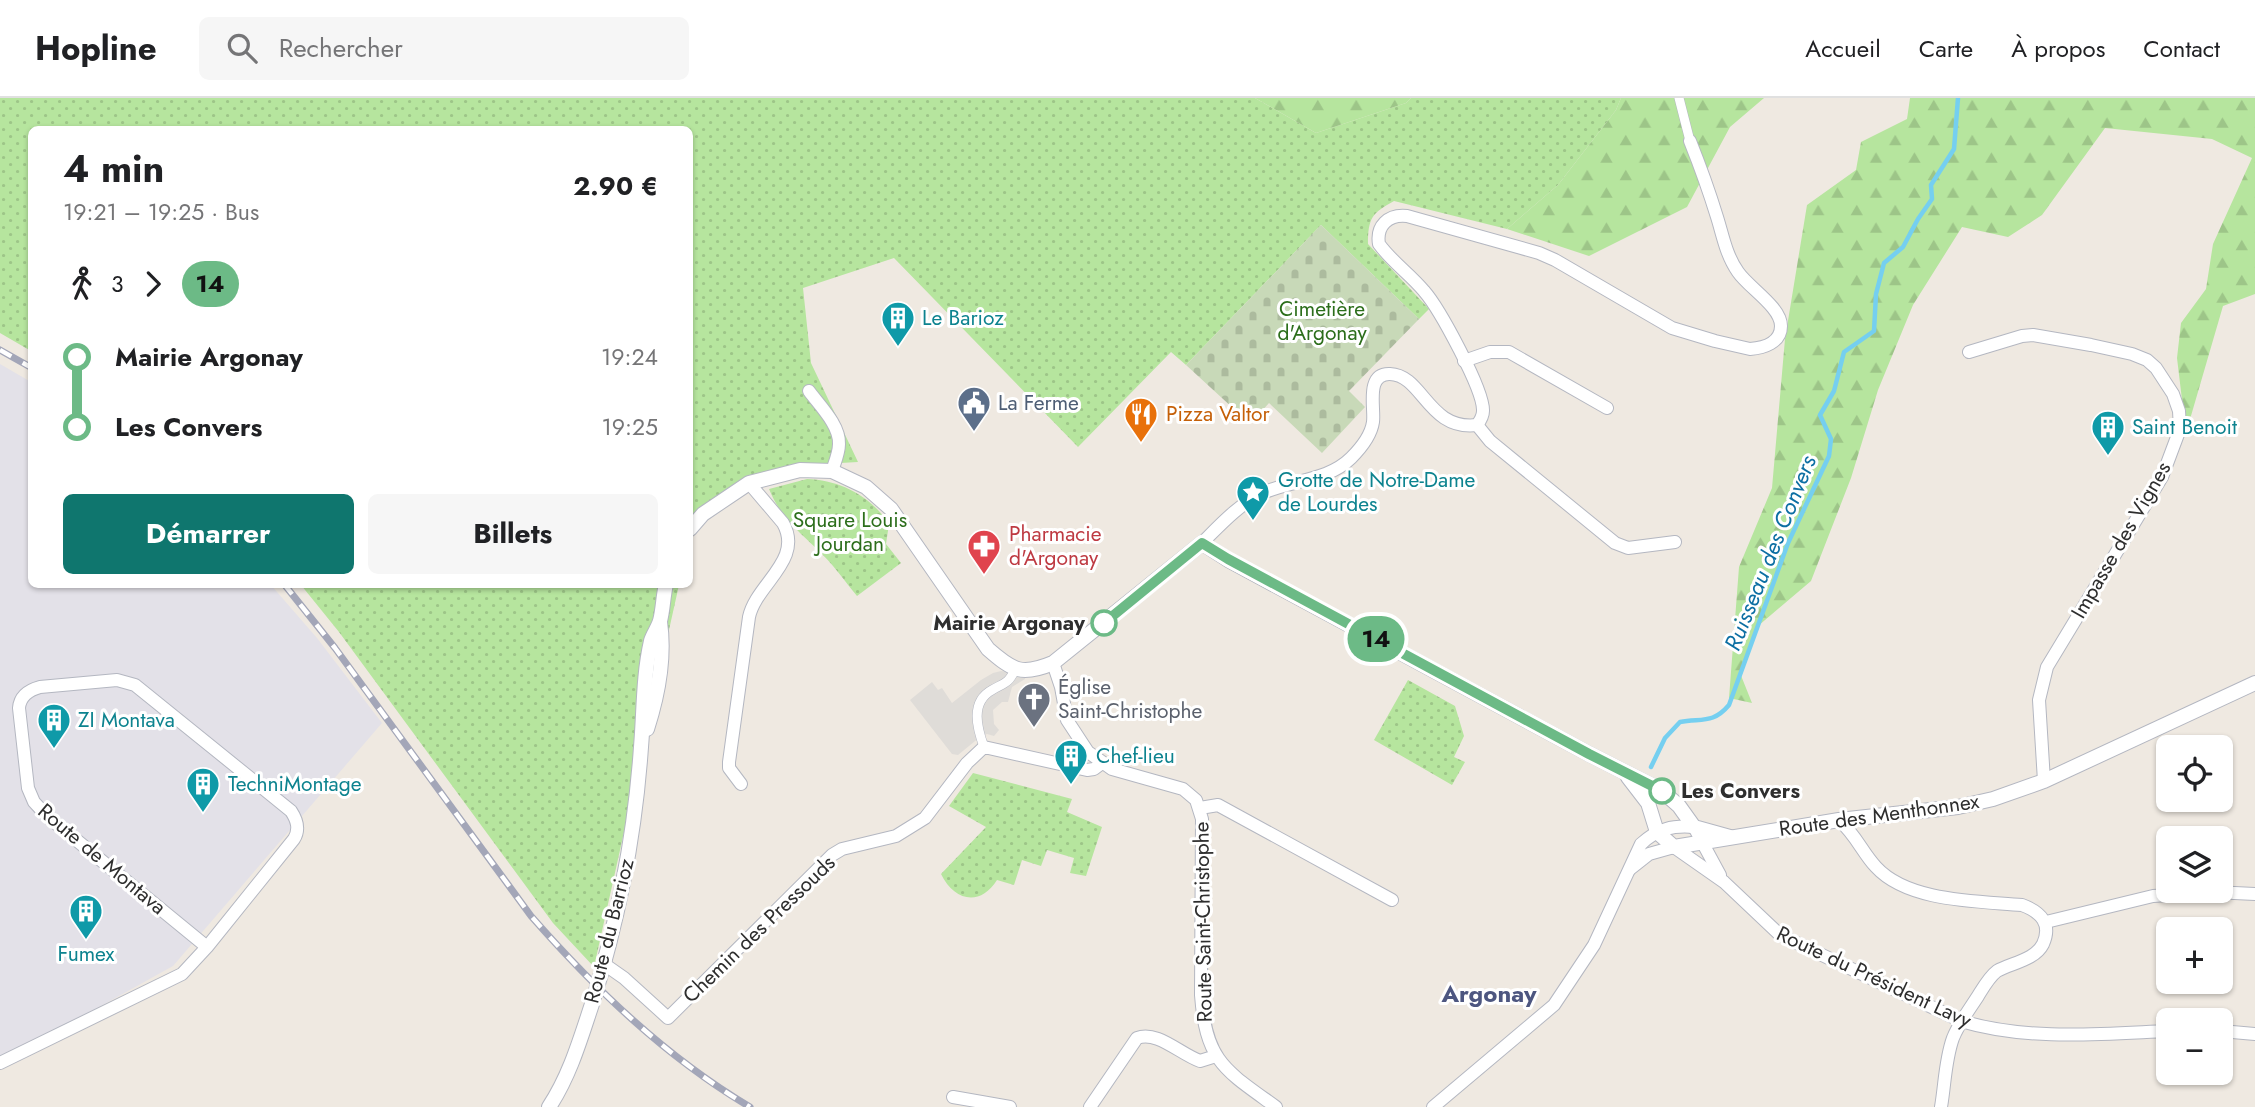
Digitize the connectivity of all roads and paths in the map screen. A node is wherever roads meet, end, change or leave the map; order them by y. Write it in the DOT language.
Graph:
graph roads {
  1 [pos="1679,98"];
  2 [pos="1690,141"];
  3 [pos="1969,352"];
  4 [pos="1464,361"];
  5 [pos="808,391"];
  6 [pos="1607,408"];
  7 [pos="1477,425"];
  8 [pos="832,471"];
  9 [pos="749,483"];
  10 [pos="693,526"];
  11 [pos="1675,542"];
  12 [pos="1202,543"];
  13 [pos="665,588"];
  14 [pos="1053,663"];
  15 [pos="1010,666"];
  16 [pos="2255,683"];
  17 [pos="984,747"];
  18 [pos="1102,763"];
  19 [pos="1622,770"];
  20 [pos="2044,781"];
  21 [pos="741,784"];
  22 [pos="1200,808"];
  23 [pos="1839,820"];
  24 [pos="1694,827"];
  25 [pos="1657,832"];
  26 [pos="1730,837"];
  27 [pos="1704,843"];
  28 [pos="1674,847"];
  29 [pos="1630,869"];
  30 [pos="1724,883"];
  31 [pos="2255,894"];
  32 [pos="1392,900"];
  33 [pos="2046,922"];
  34 [pos="207,947"];
  35 [pos="604,964"];
  36 [pos="1961,1021"];
  37 [pos="2156,1032"];
  38 [pos="2233,1032"];
  39 [pos="2255,1034"];
  40 [pos="1216,1056"];
  41 [pos="1,1064"];
  42 [pos="953,1097"];
  43 [pos="549,1107"];
  44 [pos="1010,1107"];
  45 [pos="1090,1107"];
  46 [pos="1276,1107"];
  47 [pos="1433,1107"];
  48 [pos="1941,1107"];
  1 -- 2 [label="street"];
  2 -- 4 [label="street"];
  3 -- 20 [label="street, Impasse des Vignes"];
  4 -- 6 [label="street"];
  4 -- 7 [label="street"];
  5 -- 8 [label="street"];
  7 -- 11 [label="street"];
  7 -- 12 [label="street"];
  8 -- 9 [label="street"];
  8 -- 15 [label="street"];
  9 -- 10 [label="street"];
  9 -- 21 [label="street"];
  12 -- 14 [label="street"];
  12 -- 19 [label="street, Route du Président Lavy"];
  13 -- 35 [label="street, Route du Barrioz"];
  14 -- 15 [label="street"];
  14 -- 18 [label="street, Route Saint-Christophe"];
  15 -- 17 [label="street"];
  16 -- 20 [label="street, Route des Menthonnex"];
  17 -- 18 [label="street"];
  17 -- 35 [label="street, Chemin des Pressouds"];
  18 -- 22 [label="street, Route Saint-Christophe"];
  19 -- 24 [label="street, Route du Président Lavy"];
  19 -- 25 [label="street, Route du Président Lavy"];
  20 -- 23 [label="street, Route des Menthonnex"];
  22 -- 32 [label="street"];
  22 -- 40 [label="street, Route Saint-Christophe"];
  23 -- 26 [label="street, Route des Menthonnex"];
  23 -- 33 [label="street"];
  24 -- 25 [label="street"];
  24 -- 26 [label="street, Route des Menthonnex"];
  24 -- 27 [label="street, Route du Président Lavy"];
  25 -- 28 [label="street, Route du Président Lavy"];
  25 -- 29 [label="street"];
  26 -- 27 [label="street, Route des Menthonnex"];
  27 -- 28 [label="street, Route des Menthonnex"];
  27 -- 30 [label="street, Route du Président Lavy"];
  28 -- 29 [label="street"];
  28 -- 30 [label="street, Route du Président Lavy"];
  29 -- 47 [label="street"];
  30 -- 36 [label="street, Route du Président Lavy"];
  31 -- 33 [label="street"];
  33 -- 36 [label="street"];
  34 -- 34 [label="street, Route de Montava"];
  34 -- 41 [label="street, Route de Montava"];
  35 -- 43 [label="street, Route du Barrioz"];
  36 -- 37 [label="street, Route du Président Lavy"];
  36 -- 48 [label="street"];
  38 -- 39 [label="street"];
  40 -- 45 [label="street"];
  40 -- 46 [label="street, Route Saint-Christophe"];
  42 -- 44 [label="street"];
}
